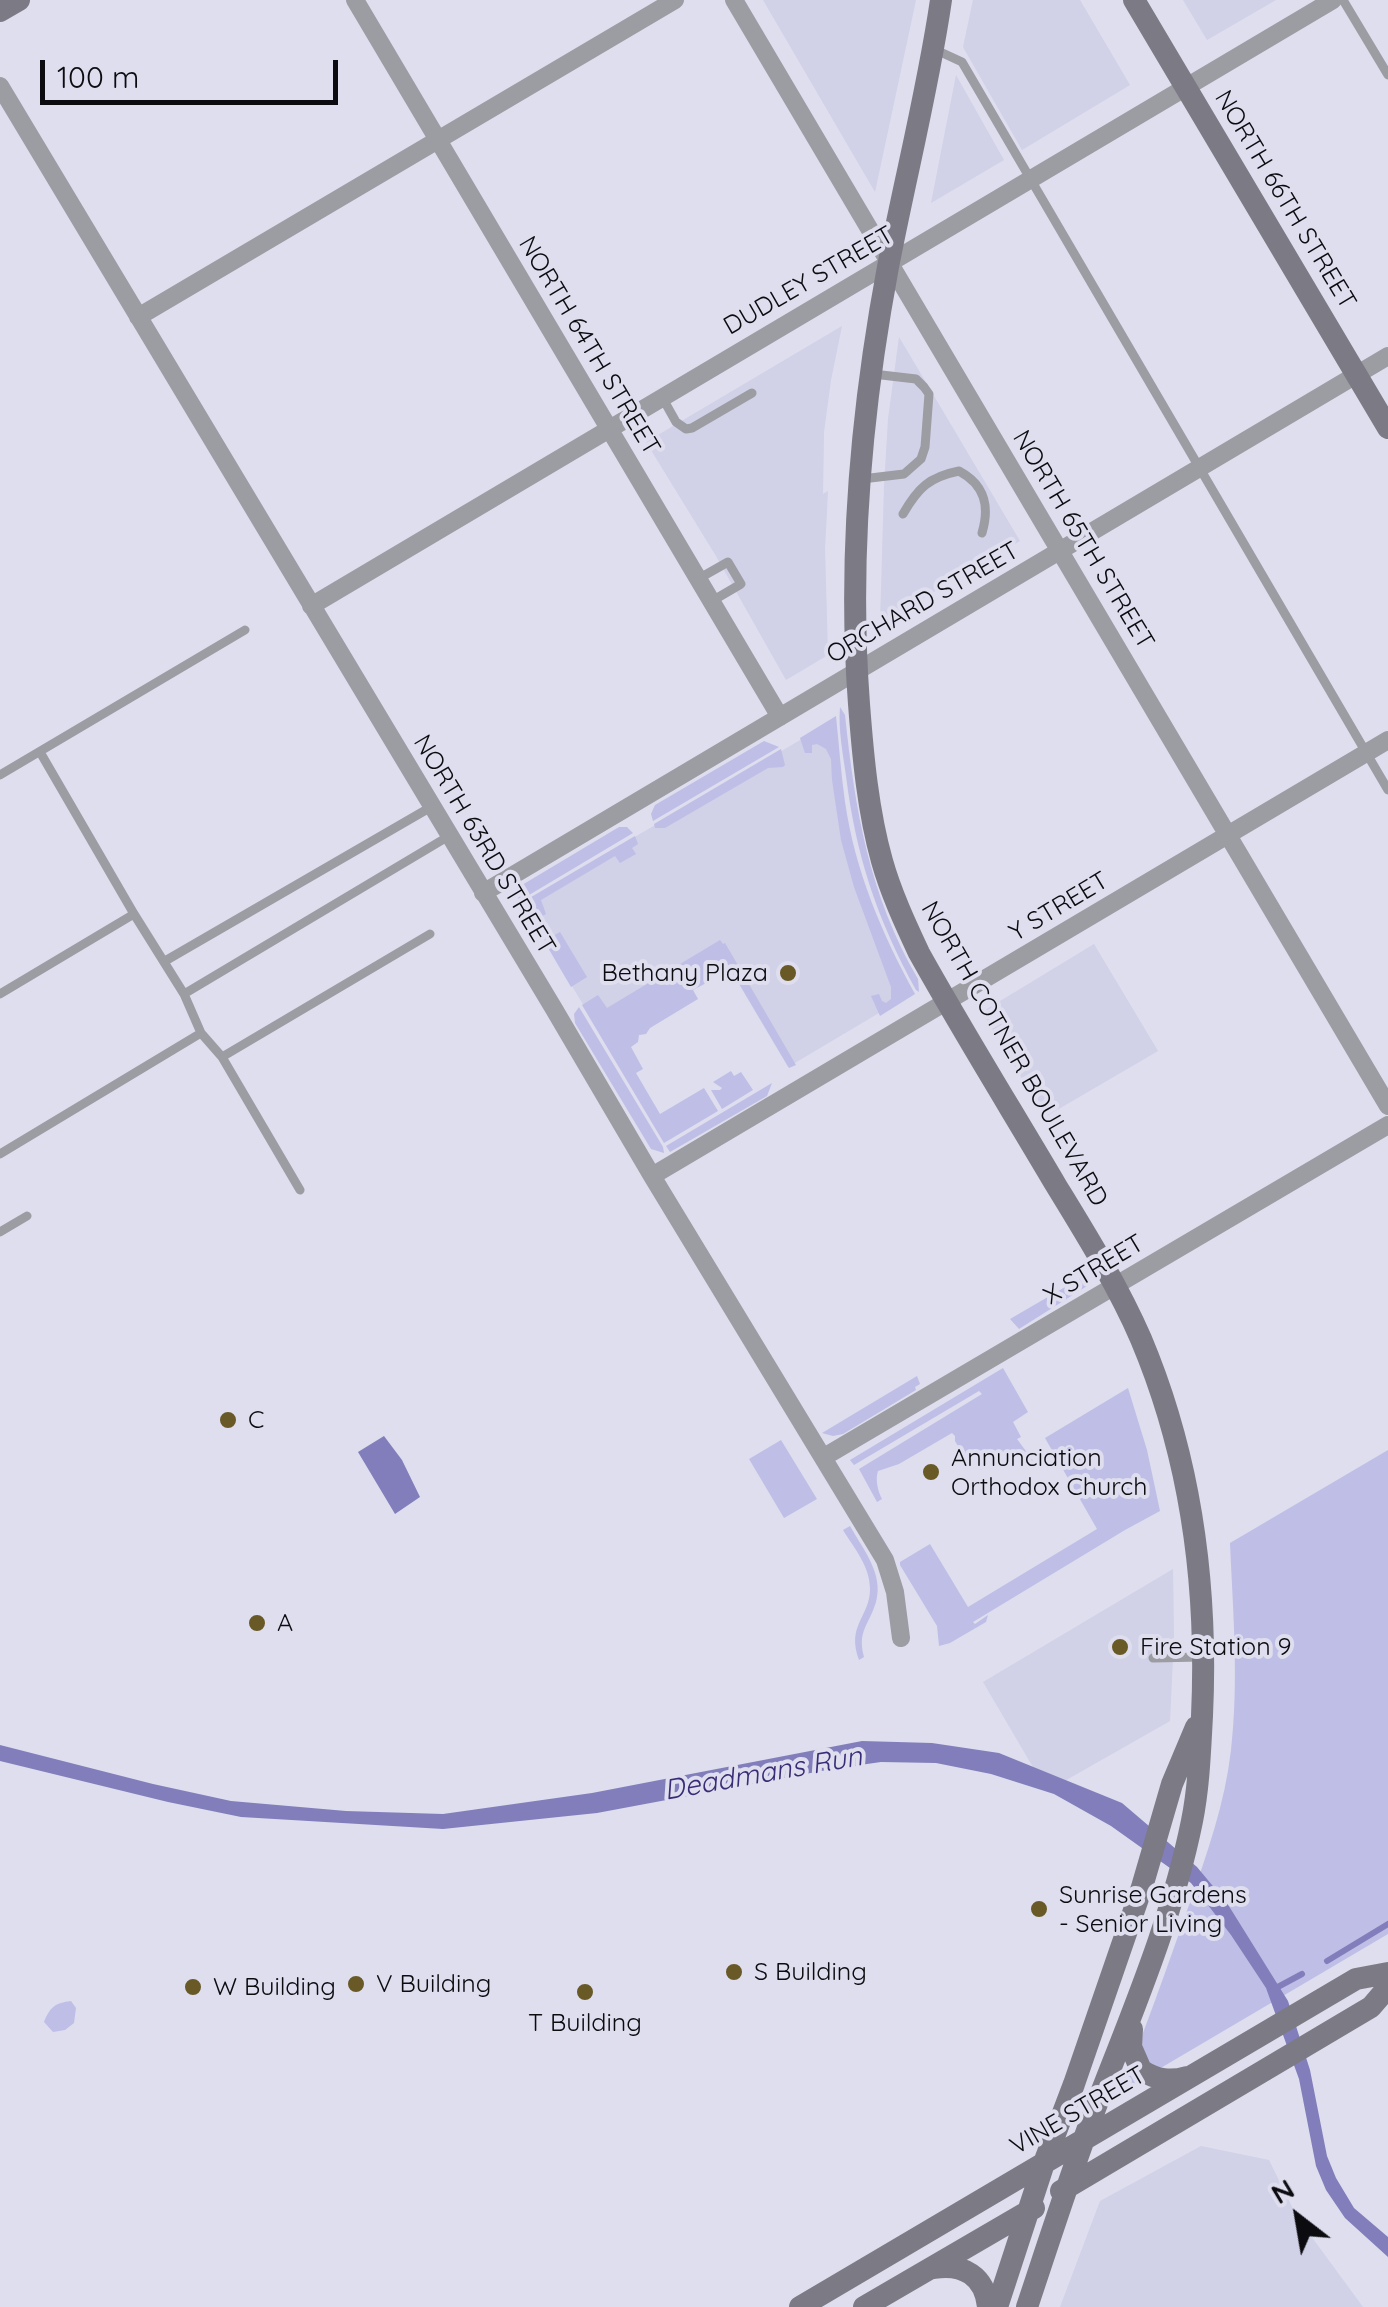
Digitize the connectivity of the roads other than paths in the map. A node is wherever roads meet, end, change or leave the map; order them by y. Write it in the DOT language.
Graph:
graph roads {
  1 [pos="19,0"];
  2 [pos="356,0"];
  3 [pos="675,0"];
  4 [pos="734,0"];
  5 [pos="944,0"];
  6 [pos="1134,0"];
  7 [pos="1333,0"];
  8 [pos="1343,0"];
  9 [pos="0,11"];
  10 [pos="934,49"];
  11 [pos="1388,75"];
  12 [pos="0,86"];
  13 [pos="1185,87"];
  14 [pos="438,141"];
  15 [pos="1031,179"];
  16 [pos="889,264"];
  17 [pos="138,317"];
  18 [pos="1388,356"];
  19 [pos="871,374"];
  20 [pos="1356,375"];
  21 [pos="752,393"];
  22 [pos="662,398"];
  23 [pos="1388,428"];
  24 [pos="609,429"];
  25 [pos="1200,467"];
  26 [pos="859,480"];
  27 [pos="903,514"];
  28 [pos="982,533"];
  29 [pos="1060,551"];
  30 [pos="698,579"];
  31 [pos="712,602"];
  32 [pos="312,606"];
  33 [pos="244,630"];
  34 [pos="856,670"];
  35 [pos="780,717"];
  36 [pos="1388,740"];
  37 [pos="40,752"];
  38 [pos="1367,752"];
  39 [pos="0,775"];
  40 [pos="1388,790"];
  41 [pos="431,807"];
  42 [pos="1229,835"];
  43 [pos="449,836"];
  44 [pos="483,893"];
  45 [pos="134,914"];
  46 [pos="430,934"];
  47 [pos="165,961"];
  48 [pos="0,994"];
  49 [pos="184,994"];
  50 [pos="947,1002"];
  51 [pos="202,1033"];
  52 [pos="222,1058"];
  53 [pos="1388,1106"];
  54 [pos="1388,1125"];
  55 [pos="0,1154"];
  56 [pos="652,1176"];
  57 [pos="300,1190"];
  58 [pos="27,1216"];
  59 [pos="0,1232"];
  60 [pos="1115,1286"];
  61 [pos="824,1458"];
  62 [pos="901,1638"];
  63 [pos="1204,1657"];
  64 [pos="1153,1658"];
  65 [pos="1202,1714"];
  66 [pos="1388,1973"];
  67 [pos="1388,1986"];
  68 [pos="1135,2008"];
  69 [pos="1200,2072"];
  70 [pos="1083,2140"];
  71 [pos="1044,2163"];
  72 [pos="1066,2188"];
  73 [pos="1029,2210"];
  74 [pos="931,2268"];
  75 [pos="800,2307"];
  76 [pos="864,2307"];
  77 [pos="988,2307"];
  78 [pos="998,2307"];
  79 [pos="1027,2307"];
  1 -- 9 [label="main road"];
  2 -- 14 [label="street, NORTH 64TH STREET"];
  3 -- 14 [label="street"];
  4 -- 16 [label="street, NORTH 65TH STREET"];
  5 -- 10 [label="main road, NORTH COTNER BOULEVARD"];
  6 -- 13 [label="main road, NORTH 66TH STREET"];
  7 -- 13 [label="street, DUDLEY STREET"];
  8 -- 11 [label="lane"];
  10 -- 15 [label="lane"];
  10 -- 16 [label="main road, NORTH COTNER BOULEVARD"];
  12 -- 17 [label="street, NORTH 63RD STREET"];
  13 -- 15 [label="street, DUDLEY STREET"];
  13 -- 20 [label="main road, NORTH 66TH STREET"];
  14 -- 17 [label="street"];
  14 -- 24 [label="street, NORTH 64TH STREET"];
  15 -- 16 [label="street, DUDLEY STREET"];
  15 -- 25 [label="lane"];
  16 -- 19 [label="main road, NORTH COTNER BOULEVARD"];
  16 -- 22 [label="street, DUDLEY STREET"];
  16 -- 29 [label="street, NORTH 65TH STREET"];
  17 -- 32 [label="street, NORTH 63RD STREET"];
  18 -- 20 [label="street, ORCHARD STREET"];
  19 -- 26 [label="main road, NORTH COTNER BOULEVARD"];
  19 -- 26 [label="lane"];
  20 -- 23 [label="main road, NORTH 66TH STREET"];
  20 -- 25 [label="street, ORCHARD STREET"];
  21 -- 22 [label="lane"];
  22 -- 24 [label="street, DUDLEY STREET"];
  24 -- 30 [label="street, NORTH 64TH STREET"];
  24 -- 32 [label="street, DUDLEY STREET"];
  25 -- 29 [label="street, ORCHARD STREET"];
  25 -- 38 [label="lane"];
  26 -- 34 [label="main road, NORTH COTNER BOULEVARD"];
  27 -- 28 [label="lane"];
  29 -- 34 [label="street, ORCHARD STREET"];
  29 -- 42 [label="street, NORTH 65TH STREET"];
  30 -- 31 [label="street, NORTH 64TH STREET"];
  30 -- 31 [label="lane"];
  31 -- 35 [label="street, NORTH 64TH STREET"];
  32 -- 41 [label="street, NORTH 63RD STREET"];
  33 -- 37 [label="lane"];
  34 -- 35 [label="street, ORCHARD STREET"];
  34 -- 50 [label="main road, NORTH COTNER BOULEVARD"];
  35 -- 44 [label="street, ORCHARD STREET"];
  36 -- 38 [label="street, Y STREET"];
  37 -- 39 [label="lane"];
  37 -- 45 [label="lane"];
  38 -- 40 [label="lane"];
  38 -- 42 [label="street, Y STREET"];
  41 -- 43 [label="street, NORTH 63RD STREET"];
  41 -- 47 [label="lane"];
  42 -- 50 [label="street, Y STREET"];
  42 -- 53 [label="street, NORTH 65TH STREET"];
  43 -- 44 [label="street, NORTH 63RD STREET"];
  43 -- 49 [label="lane"];
  44 -- 56 [label="street, NORTH 63RD STREET"];
  45 -- 47 [label="lane"];
  45 -- 48 [label="lane"];
  46 -- 52 [label="lane"];
  47 -- 49 [label="lane"];
  49 -- 51 [label="lane"];
  50 -- 56 [label="street, Y STREET"];
  50 -- 60 [label="main road, NORTH COTNER BOULEVARD"];
  51 -- 52 [label="lane"];
  51 -- 55 [label="lane"];
  52 -- 57 [label="lane"];
  54 -- 60 [label="street, X STREET"];
  56 -- 61 [label="street, NORTH 63RD STREET"];
  58 -- 59 [label="lane"];
  60 -- 61 [label="street, X STREET"];
  60 -- 63 [label="main road, NORTH COTNER BOULEVARD"];
  61 -- 62 [label="street, NORTH 63RD STREET"];
  63 -- 64 [label="lane"];
  63 -- 65 [label="main road, NORTH COTNER BOULEVARD"];
  65 -- 68 [label="main road, NORTH COTNER BOULEVARD"];
  65 -- 71 [label="main road, NORTH COTNER BOULEVARD"];
  66 -- 69 [label="main road, VINE STREET"];
  67 -- 72 [label="main road"];
  68 -- 69 [label="main road"];
  68 -- 70 [label="main road, NORTH COTNER BOULEVARD"];
  69 -- 70 [label="main road, VINE STREET"];
  70 -- 71 [label="main road, VINE STREET"];
  70 -- 72 [label="main road, NORTH COTNER BOULEVARD"];
  71 -- 73 [label="main road, NORTH COTNER BOULEVARD"];
  71 -- 75 [label="main road, VINE STREET"];
  72 -- 73 [label="main road"];
  72 -- 79 [label="main road, NORTH COTNER BOULEVARD"];
  73 -- 74 [label="main road"];
  73 -- 78 [label="main road, NORTH COTNER BOULEVARD"];
  74 -- 76 [label="main road"];
  74 -- 77 [label="main road"];
}
